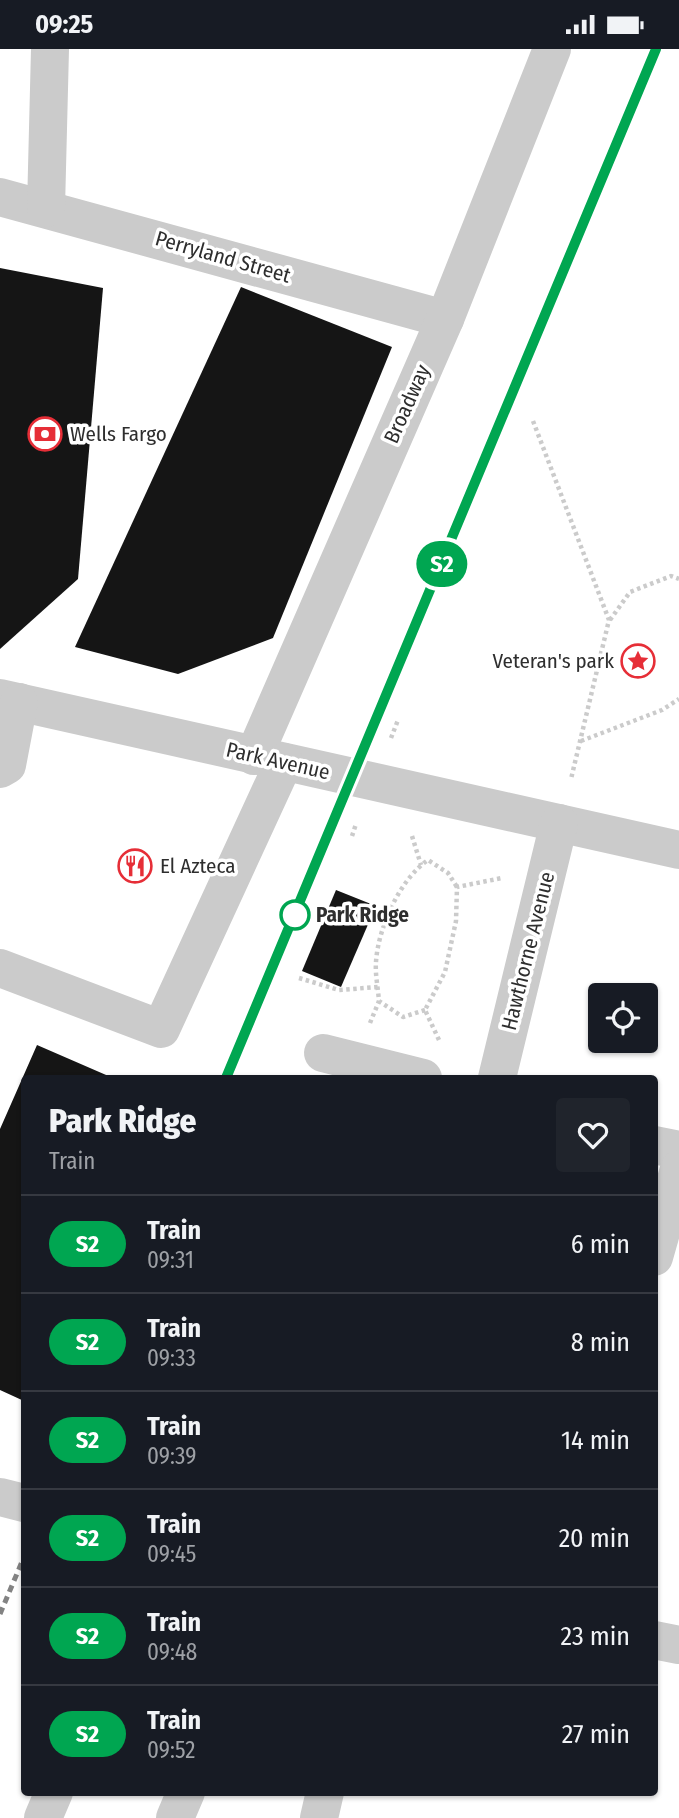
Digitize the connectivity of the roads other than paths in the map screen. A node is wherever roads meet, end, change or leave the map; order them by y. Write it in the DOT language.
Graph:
graph roads {
  1 [pos="50,49"];
  2 [pos="552,49"];
  3 [pos="0,197"];
  4 [pos="46,208"];
  5 [pos="445,319"];
  6 [pos="9,700"];
  7 [pos="269,759"];
  8 [pos="0,769"];
  9 [pos="559,823"];
  10 [pos="679,850"];
  11 [pos="4,980"];
  12 [pos="323,1053"];
  13 [pos="433,1062"];
  14 [pos="498,1075"];
  15 [pos="658,1146"];
  16 [pos="679,1150"];
  17 [pos="679,1169"];
  18 [pos="658,1243"];
  19 [pos="0,1497"];
  20 [pos="21,1502"];
  21 [pos="658,1641"];
  22 [pos="679,1646"];
  23 [pos="52,1796"];
  24 [pos="184,1796"];
  25 [pos="324,1796"];
  26 [pos="43,1818"];
  27 [pos="175,1818"];
  28 [pos="319,1818"];
  1 -- 4 [label="street"];
  2 -- 5 [label="street, Broadway"];
  3 -- 4 [label="street, Perryland Street"];
  4 -- 5 [label="street, Perryland Street"];
  5 -- 7 [label="street, Broadway"];
  6 -- 7 [label="street, Park Avenue"];
  6 -- 8 [label="street"];
  7 -- 9 [label="street, Park Avenue"];
  7 -- 11 [label="street, Broadway"];
  9 -- 10 [label="street, Park Avenue"];
  9 -- 14 [label="street, Hawthorne Avenue"];
  12 -- 13 [label="street"];
  15 -- 16 [label="street"];
  17 -- 18 [label="street"];
  19 -- 20 [label="street"];
  21 -- 22 [label="street"];
  23 -- 26 [label="street"];
  24 -- 27 [label="street"];
  25 -- 28 [label="street"];
}
